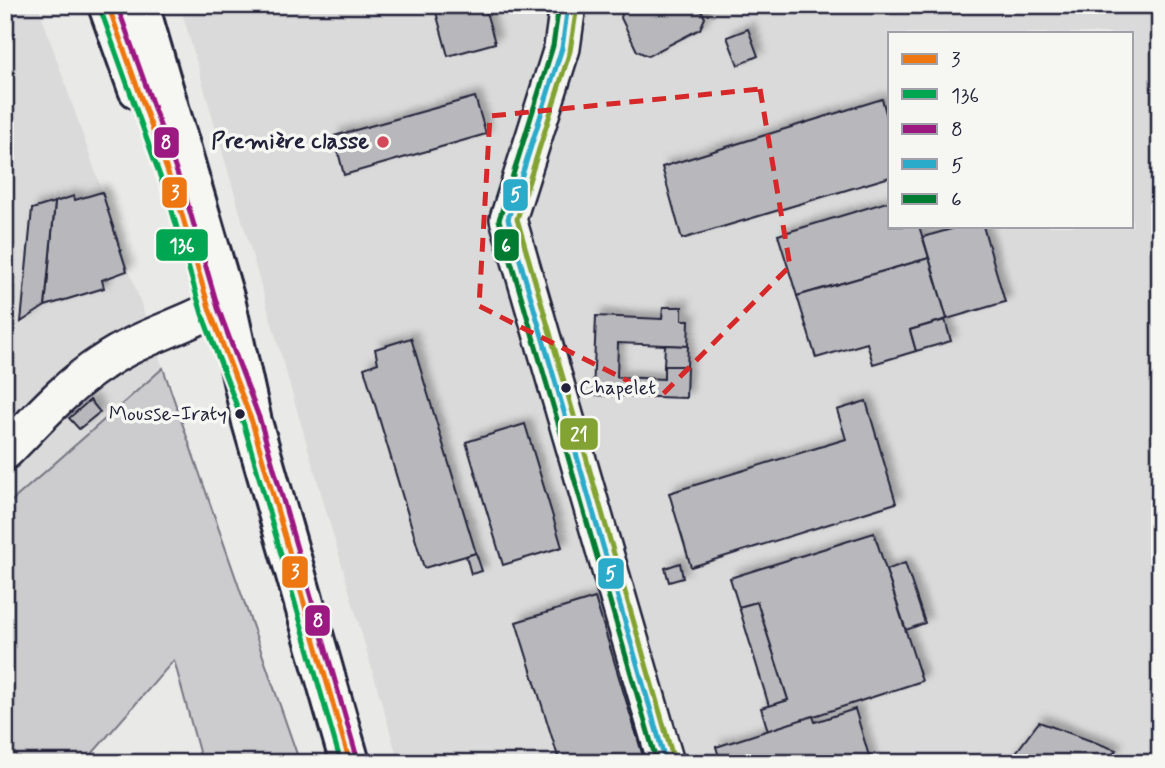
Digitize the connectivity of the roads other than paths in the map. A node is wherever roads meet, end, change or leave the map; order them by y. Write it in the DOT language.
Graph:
graph roads {
  1 [pos="108,5"];
  2 [pos="139,5"];
  3 [pos="568,5"];
  4 [pos="209,310"];
  5 [pos="252,422"];
  6 [pos="5,452"];
  7 [pos="350,763"];
  8 [pos="666,763"];
  1 -- 4 [label="main road"];
  2 -- 5 [label="main road"];
  3 -- 8 [label="street"];
  4 -- 5 [label="main road"];
  4 -- 6 [label="street"];
  5 -- 7 [label="main road"];
}
